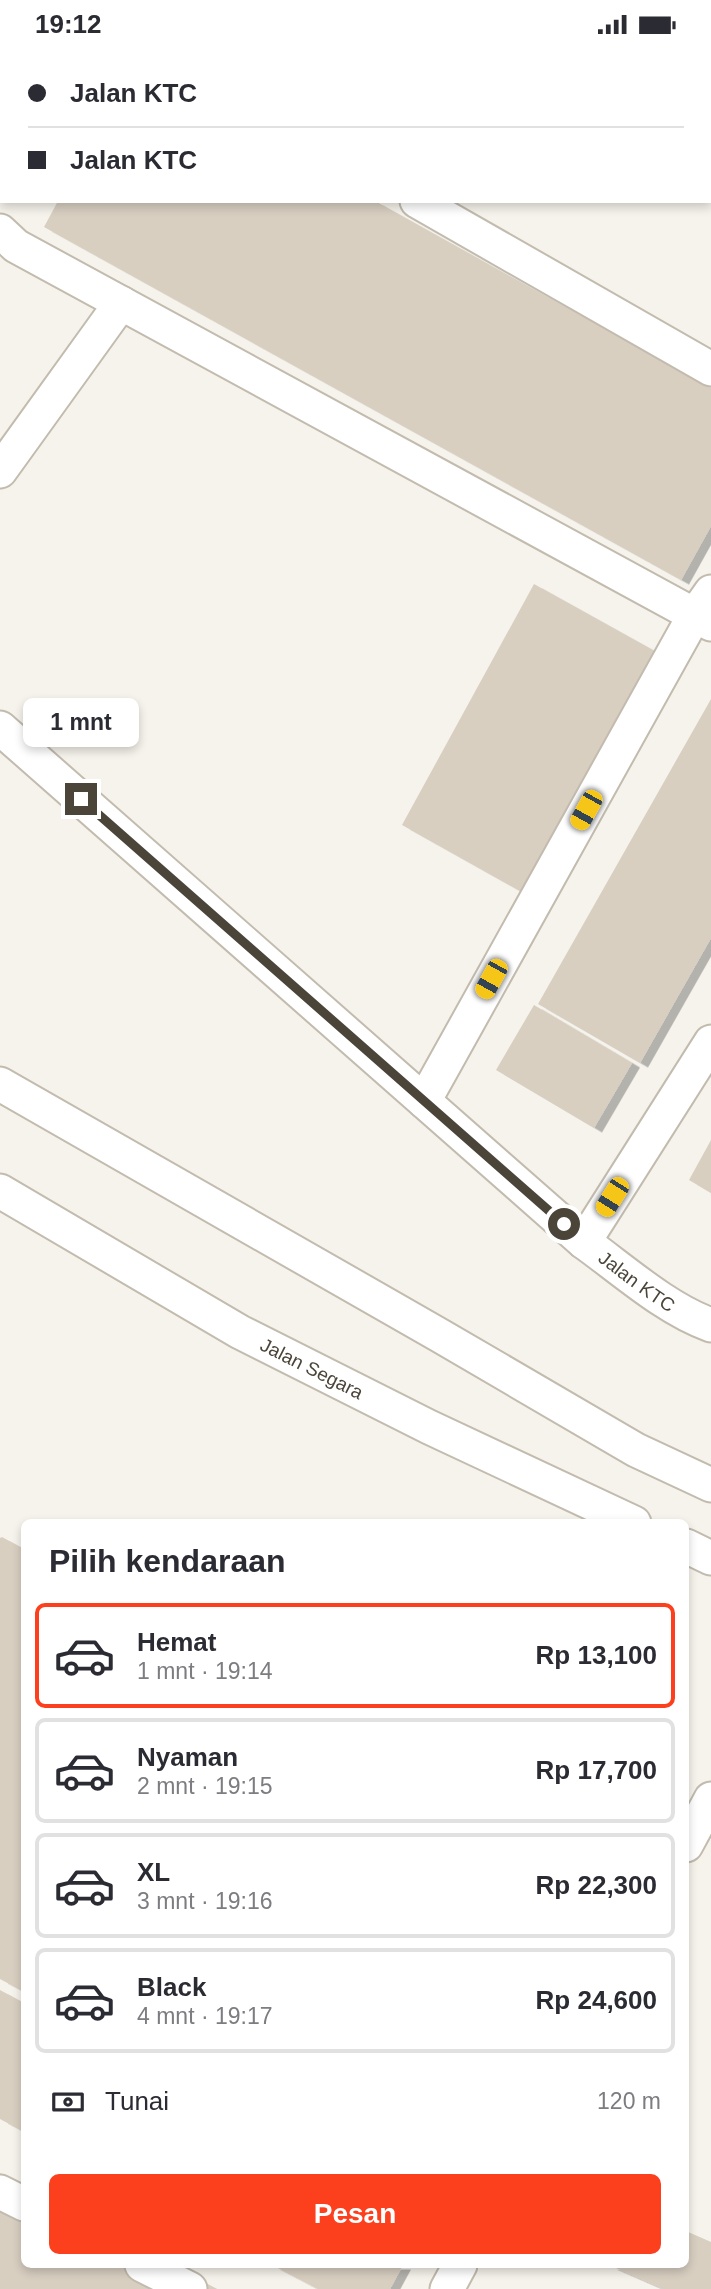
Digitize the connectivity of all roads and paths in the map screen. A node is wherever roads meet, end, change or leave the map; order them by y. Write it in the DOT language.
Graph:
graph roads {
  1 [pos="420,203"];
  2 [pos="0,230"];
  3 [pos="121,303"];
  4 [pos="711,369"];
  5 [pos="0,471"];
  6 [pos="705,611"];
  7 [pos="0,728"];
  8 [pos="711,1042"];
  9 [pos="0,1084"];
  10 [pos="424,1101"];
  11 [pos="0,1191"];
  12 [pos="584,1242"];
  13 [pos="711,1325"];
  14 [pos="711,1485"];
  15 [pos="625,1519"];
  16 [pos="689,1547"];
  17 [pos="711,1558"];
  18 [pos="711,1799"];
  19 [pos="689,1839"];
  20 [pos="0,2192"];
  21 [pos="21,2202"];
  22 [pos="148,2268"];
  23 [pos="458,2268"];
  24 [pos="190,2289"];
  25 [pos="447,2289"];
  1 -- 4 [label="lane"];
  2 -- 3 [label="lane"];
  3 -- 5 [label="lane"];
  3 -- 6 [label="lane"];
  6 -- 10 [label="lane"];
  7 -- 10 [label="lane, Jalan KTC"];
  8 -- 12 [label="lane"];
  9 -- 14 [label="lane"];
  10 -- 12 [label="lane, Jalan KTC"];
  11 -- 15 [label="lane, Jalan Segara"];
  12 -- 13 [label="lane, Jalan KTC"];
  16 -- 17 [label="lane"];
  18 -- 19 [label="lane"];
  20 -- 21 [label="lane"];
  22 -- 24 [label="lane"];
  23 -- 25 [label="lane"];
}
